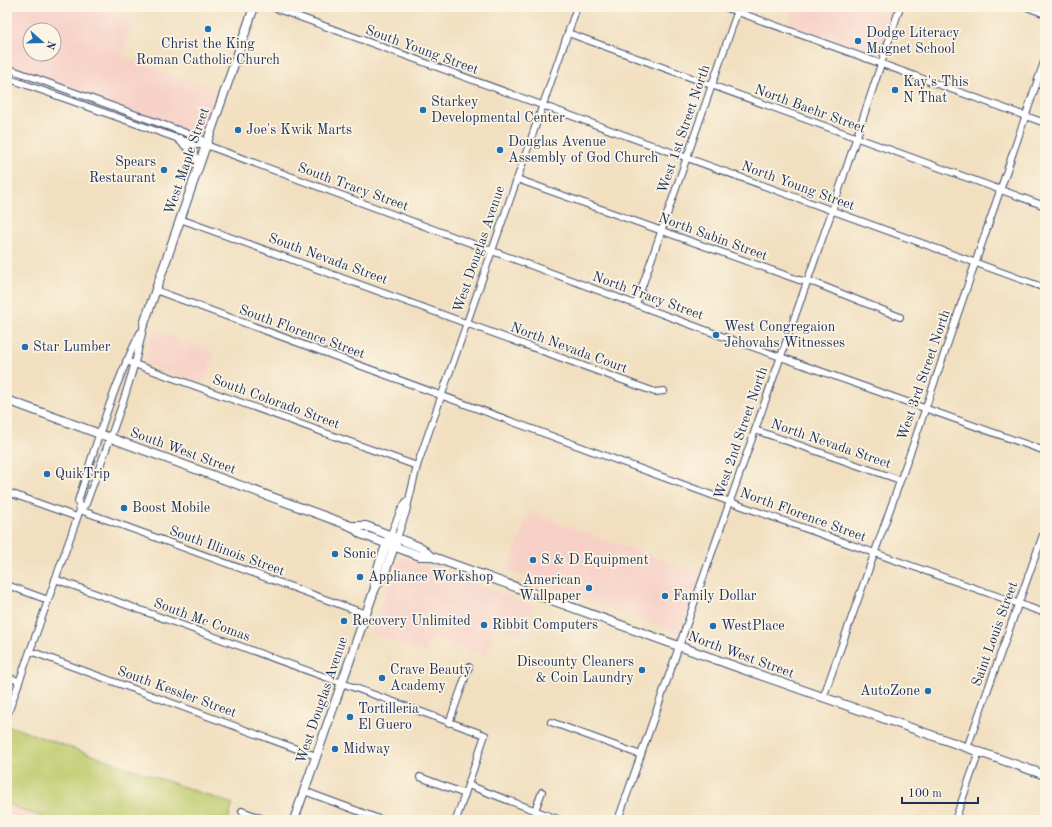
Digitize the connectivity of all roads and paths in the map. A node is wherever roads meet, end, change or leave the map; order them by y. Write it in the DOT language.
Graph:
graph roads {
  1 [pos="254,7"];
  2 [pos="272,7"];
  3 [pos="577,7"];
  4 [pos="724,7"];
  5 [pos="900,7"];
  6 [pos="1026,7"];
  7 [pos="738,9"];
  8 [pos="1045,14"];
  9 [pos="568,34"];
  10 [pos="1045,59"];
  11 [pos="882,64"];
  12 [pos="7,68"];
  13 [pos="7,78"];
  14 [pos="712,86"];
  15 [pos="543,106"];
  16 [pos="1026,116"];
  17 [pos="1045,123"];
  18 [pos="179,139"];
  19 [pos="857,139"];
  20 [pos="206,145"];
  21 [pos="687,159"];
  22 [pos="198,167"];
  23 [pos="518,179"];
  24 [pos="1001,191"];
  25 [pos="1045,206"];
  26 [pos="832,211"];
  27 [pos="180,218"];
  28 [pos="662,231"];
  29 [pos="492,251"];
  30 [pos="975,263"];
  31 [pos="807,282"];
  32 [pos="1045,288"];
  33 [pos="155,290"];
  34 [pos="636,304"];
  35 [pos="900,317"];
  36 [pos="467,323"];
  37 [pos="144,324"];
  38 [pos="781,357"];
  39 [pos="126,361"];
  40 [pos="135,364"];
  41 [pos="664,391"];
  42 [pos="441,396"];
  43 [pos="113,397"];
  44 [pos="7,400"];
  45 [pos="122,400"];
  46 [pos="925,409"];
  47 [pos="755,430"];
  48 [pos="99,433"];
  49 [pos="110,437"];
  50 [pos="1045,451"];
  51 [pos="417,466"];
  52 [pos="900,480"];
  53 [pos="7,492"];
  54 [pos="730,502"];
  55 [pos="80,510"];
  56 [pos="77,517"];
  57 [pos="350,526"];
  58 [pos="1045,529"];
  59 [pos="393,537"];
  60 [pos="390,545"];
  61 [pos="874,553"];
  62 [pos="430,556"];
  63 [pos="55,580"];
  64 [pos="7,585"];
  65 [pos="48,600"];
  66 [pos="1018,604"];
  67 [pos="1045,613"];
  68 [pos="366,614"];
  69 [pos="679,646"];
  70 [pos="30,651"];
  71 [pos="469,667"];
  72 [pos="7,677"];
  73 [pos="19,682"];
  74 [pos="341,684"];
  75 [pos="823,698"];
  76 [pos="7,716"];
  77 [pos="551,722"];
  78 [pos="449,723"];
  79 [pos="967,748"];
  80 [pos="979,752"];
  81 [pos="641,755"];
  82 [pos="316,756"];
  83 [pos="1045,775"];
  84 [pos="420,777"];
  85 [pos="468,786"];
  86 [pos="304,791"];
  87 [pos="542,792"];
  88 [pos="465,794"];
  89 [pos="535,810"];
  90 [pos="242,811"];
  91 [pos="266,820"];
  92 [pos="294,820"];
  93 [pos="382,820"];
  94 [pos="456,820"];
  95 [pos="560,820"];
  96 [pos="618,820"];
  97 [pos="955,820"];
  1 -- 20 [label="main road, West Maple Street"];
  2 -- 15 [label="street, South Young Street"];
  3 -- 9 [label="street, West Douglas Avenue"];
  4 -- 7 [label="street"];
  5 -- 11 [label="street, West 2nd Street North"];
  6 -- 8 [label="street"];
  7 -- 11 [label="street"];
  7 -- 14 [label="street, West 1st Street North"];
  9 -- 14 [label="street, North Baehr Street"];
  9 -- 15 [label="street, West Douglas Avenue"];
  10 -- 16 [label="street, West 3rd Street North"];
  11 -- 16 [label="street"];
  11 -- 19 [label="street, West 2nd Street North"];
  12 -- 20 [label="street, South Tracy Street"];
  13 -- 18 [label="street, South Tracy Street"];
  14 -- 19 [label="street, North Baehr Street"];
  14 -- 21 [label="street, West 1st Street North"];
  15 -- 21 [label="street, North Young Street"];
  15 -- 23 [label="street, West Douglas Avenue"];
  16 -- 17 [label="street"];
  16 -- 24 [label="street, West 3rd Street North"];
  18 -- 20 [label="street, South Tracy Street"];
  18 -- 22 [label="main road"];
  19 -- 24 [label="street, North Baehr Street"];
  19 -- 26 [label="street, West 2nd Street North"];
  20 -- 22 [label="main road, West Maple Street"];
  20 -- 29 [label="street, South Tracy Street"];
  21 -- 26 [label="street, North Young Street"];
  21 -- 28 [label="street, West 1st Street North"];
  22 -- 27 [label="main road, West Maple Street"];
  23 -- 28 [label="street, North Sabin Street"];
  23 -- 29 [label="street, West Douglas Avenue"];
  24 -- 25 [label="street, North Baehr Street"];
  24 -- 30 [label="street, West 3rd Street North"];
  26 -- 30 [label="street, North Young Street"];
  26 -- 31 [label="street, West 2nd Street North"];
  27 -- 33 [label="main road, West Maple Street"];
  27 -- 36 [label="street, South Nevada Street"];
  28 -- 31 [label="street, North Sabin Street"];
  28 -- 34 [label="street, West 1st Street North"];
  29 -- 34 [label="street, North Tracy Street"];
  29 -- 36 [label="street, West Douglas Avenue"];
  30 -- 32 [label="street, North Young Street"];
  30 -- 46 [label="street, West 3rd Street North"];
  31 -- 35 [label="street, North Sabin Street"];
  31 -- 38 [label="street, West 2nd Street North"];
  33 -- 37 [label="main road, West Maple Street"];
  33 -- 42 [label="street, South Florence Street"];
  34 -- 38 [label="street, North Tracy Street"];
  36 -- 41 [label="street, North Nevada Court"];
  36 -- 42 [label="street, West Douglas Avenue"];
  37 -- 39 [label="street, West Maple Street"];
  37 -- 40 [label="street, West Maple Street"];
  38 -- 46 [label="street, North Tracy Street"];
  38 -- 47 [label="street, West 2nd Street North"];
  39 -- 40 [label="street, South Colorado Street"];
  39 -- 43 [label="street, West Maple Street"];
  40 -- 45 [label="street, West Maple Street"];
  40 -- 51 [label="street, South Colorado Street"];
  42 -- 51 [label="street, West Douglas Avenue"];
  42 -- 54 [label="street, North Florence Street"];
  43 -- 45 [label="street"];
  43 -- 48 [label="street, West Maple Street"];
  44 -- 48 [label="main road, South West Street"];
  45 -- 49 [label="street, West Maple Street"];
  46 -- 50 [label="street, North Tracy Street"];
  46 -- 52 [label="street, West 3rd Street North"];
  47 -- 52 [label="street, North Nevada Street"];
  47 -- 54 [label="street, West 2nd Street North"];
  48 -- 49 [label="main road, South West Street"];
  48 -- 55 [label="street, West Maple Street"];
  49 -- 55 [label="street, West Maple Street"];
  49 -- 57 [label="main road, South West Street"];
  51 -- 59 [label="street, West Douglas Avenue"];
  52 -- 61 [label="street, West 3rd Street North"];
  53 -- 56 [label="street"];
  54 -- 61 [label="street, North Florence Street"];
  54 -- 69 [label="street, West 2nd Street North"];
  55 -- 56 [label="street, West Maple Street"];
  55 -- 68 [label="street, South Illinois Street"];
  56 -- 63 [label="street, West Maple Street"];
  57 -- 59 [label="main road, South West Street"];
  57 -- 60 [label="main road, South West Street"];
  58 -- 66 [label="street, Saint Louis Street"];
  59 -- 60 [label="main road, West Douglas Avenue"];
  59 -- 62 [label="main road, North West Street"];
  60 -- 62 [label="main road, North West Street"];
  60 -- 68 [label="main road, West Douglas Avenue"];
  61 -- 66 [label="street, North Florence Street"];
  61 -- 75 [label="street, West 3rd Street North"];
  62 -- 69 [label="main road, North West Street"];
  63 -- 65 [label="street, West Maple Street"];
  63 -- 74 [label="street, South Mc Comas"];
  64 -- 65 [label="street"];
  65 -- 70 [label="street, West Maple Street"];
  66 -- 67 [label="street, North Florence Street"];
  66 -- 79 [label="street, Saint Louis Street"];
  68 -- 74 [label="main road, West Douglas Avenue"];
  69 -- 75 [label="main road, North West Street"];
  69 -- 81 [label="street, West 2nd Street North"];
  70 -- 73 [label="street, West Maple Street"];
  70 -- 82 [label="street, South Kessler Street"];
  71 -- 78 [label="street"];
  72 -- 73 [label="street"];
  73 -- 76 [label="street, West Maple Street"];
  74 -- 78 [label="street, South Mc Comas"];
  74 -- 82 [label="main road, West Douglas Avenue"];
  75 -- 79 [label="main road, North West Street"];
  77 -- 81 [label="street"];
  78 -- 85 [label="street, South Mc Comas"];
  79 -- 80 [label="main road, North West Street"];
  80 -- 83 [label="main road, North West Street"];
  80 -- 97 [label="street"];
  81 -- 96 [label="street, West 2nd Street North"];
  82 -- 86 [label="main road, West Douglas Avenue"];
  84 -- 88 [label="street"];
  85 -- 88 [label="street"];
  85 -- 89 [label="street"];
  86 -- 92 [label="main road, West Douglas Avenue"];
  86 -- 93 [label="street"];
  87 -- 89 [label="street"];
  88 -- 94 [label="street"];
  89 -- 95 [label="street"];
  90 -- 91 [label="street"];
}
